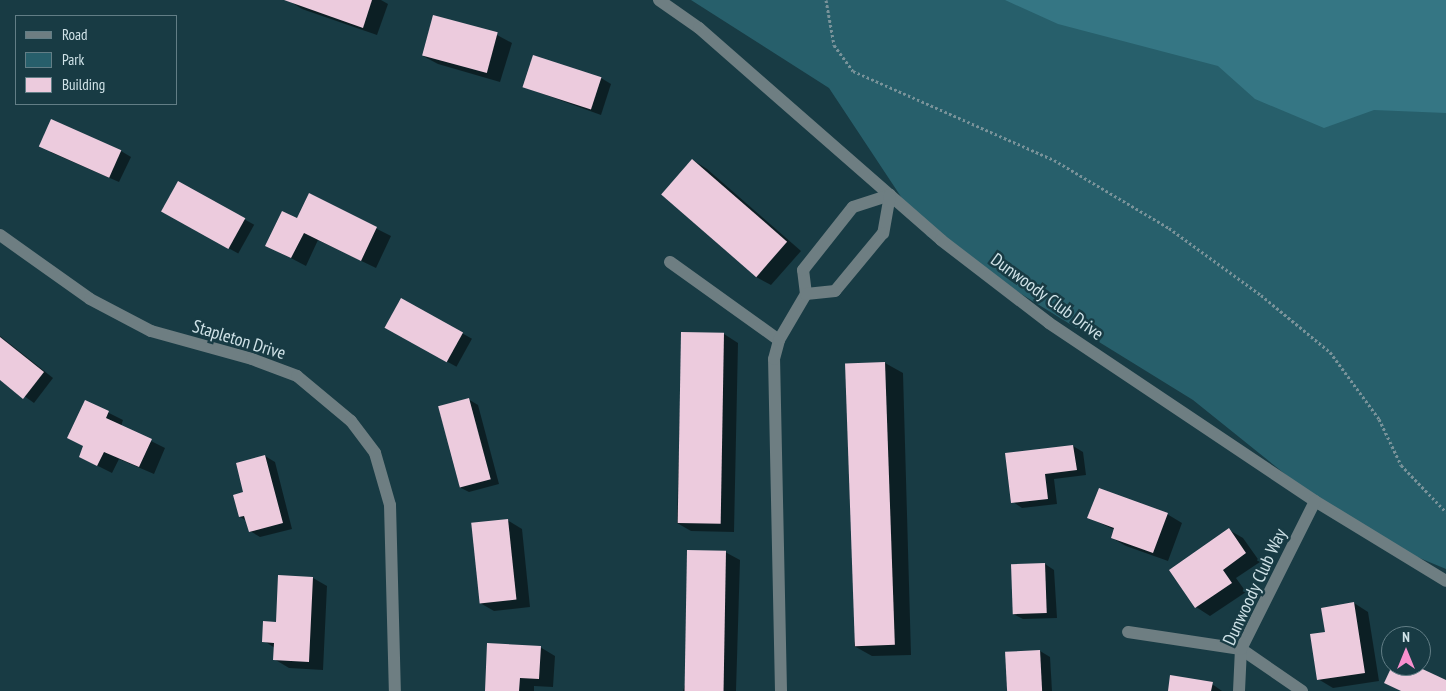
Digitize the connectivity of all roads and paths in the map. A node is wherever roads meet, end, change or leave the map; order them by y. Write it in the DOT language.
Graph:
graph roads {
  1 [pos="659,0"];
  2 [pos="826,0"];
  3 [pos="890,195"];
  4 [pos="0,235"];
  5 [pos="670,262"];
  6 [pos="806,294"];
  7 [pos="779,340"];
  8 [pos="1315,501"];
  9 [pos="1446,512"];
  10 [pos="1446,582"];
  11 [pos="1128,632"];
  12 [pos="1241,649"];
  13 [pos="395,691"];
  14 [pos="781,691"];
  15 [pos="1239,691"];
  16 [pos="1302,691"];
  1 -- 3 [label="street, Dunwoody Club Drive"];
  2 -- 9 [label="path"];
  3 -- 6 [label="street"];
  3 -- 6 [label="street"];
  3 -- 8 [label="street, Dunwoody Club Drive"];
  4 -- 13 [label="street, Stapleton Drive"];
  5 -- 7 [label="street"];
  6 -- 7 [label="street"];
  7 -- 14 [label="street"];
  8 -- 10 [label="street, Dunwoody Club Drive"];
  8 -- 12 [label="street, Dunwoody Club Way"];
  11 -- 12 [label="street"];
  12 -- 15 [label="street, Dunwoody Club Way"];
  12 -- 16 [label="street"];
}
